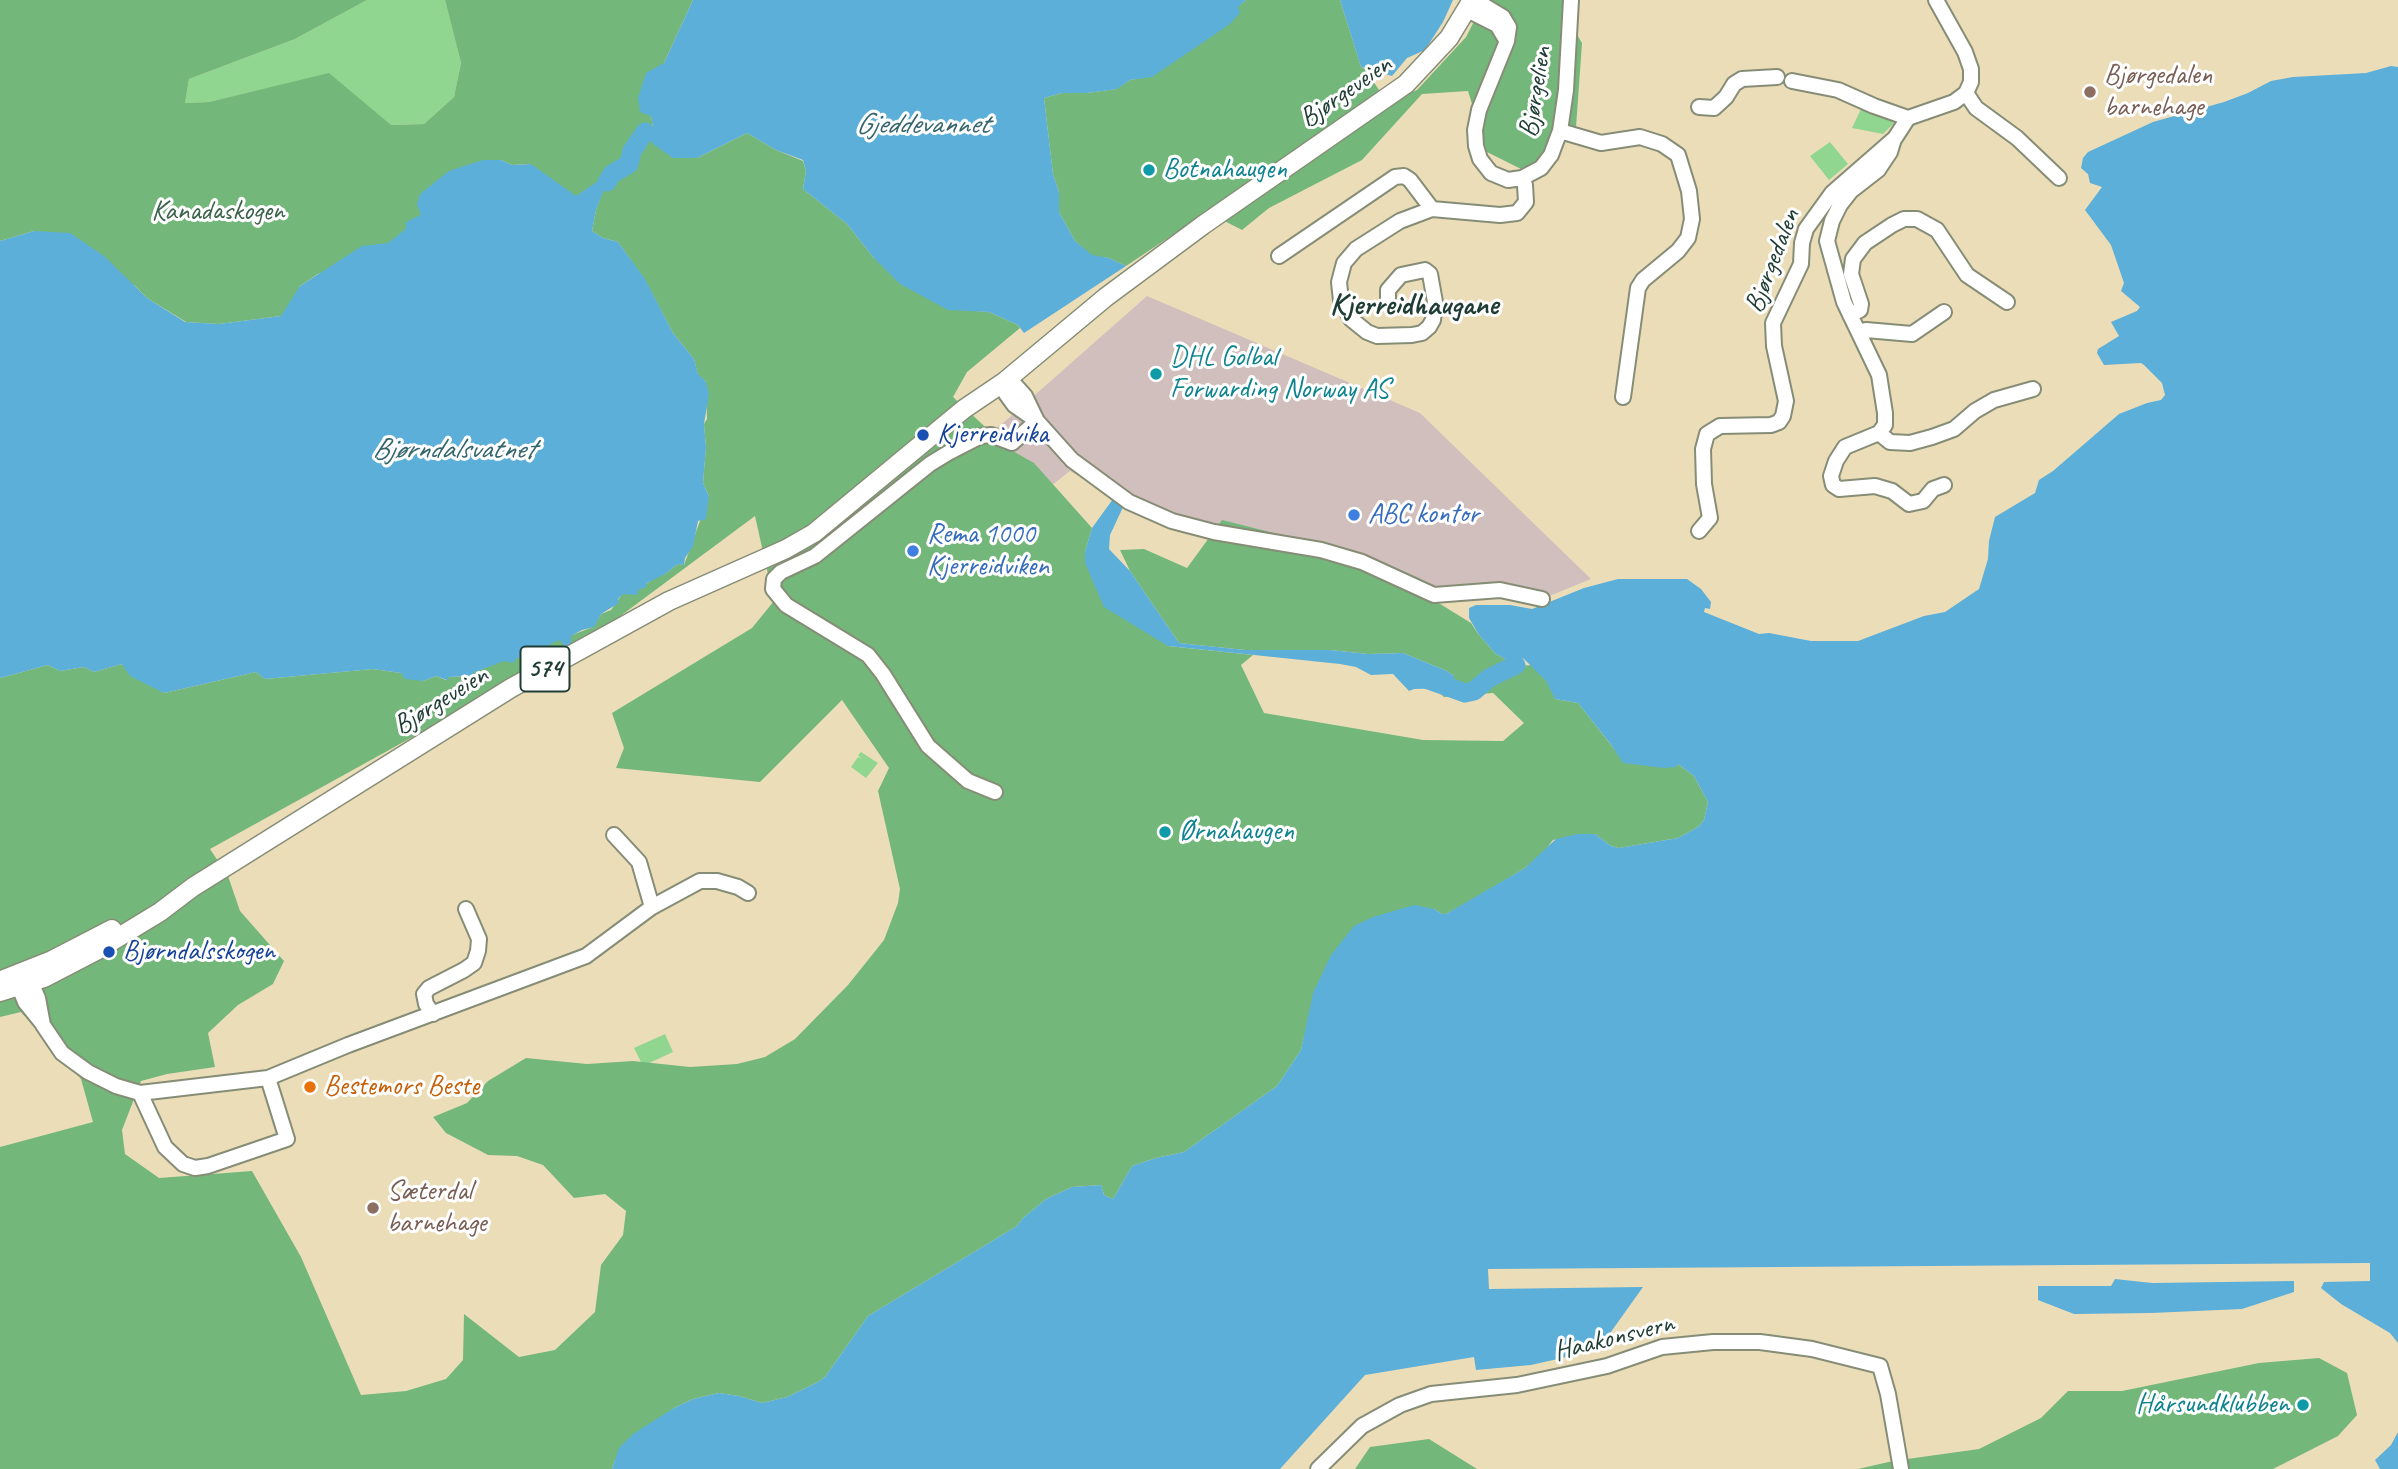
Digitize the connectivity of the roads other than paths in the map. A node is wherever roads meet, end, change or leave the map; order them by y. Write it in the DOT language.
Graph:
graph roads {
  1 [pos="1571,0"];
  2 [pos="1936,0"];
  3 [pos="1471,3"];
  4 [pos="1777,77"];
  5 [pos="1792,81"];
  6 [pos="1966,93"];
  7 [pos="1699,107"];
  8 [pos="1908,118"];
  9 [pos="1560,131"];
  10 [pos="1895,138"];
  11 [pos="1522,178"];
  12 [pos="2059,178"];
  13 [pos="1432,209"];
  14 [pos="1279,256"];
  15 [pos="1388,298"];
  16 [pos="2007,302"];
  17 [pos="1944,312"];
  18 [pos="1850,315"];
  19 [pos="1859,331"];
  20 [pos="1008,387"];
  21 [pos="2033,389"];
  22 [pos="1623,397"];
  23 [pos="1037,421"];
  24 [pos="1879,433"];
  25 [pos="1944,485"];
  26 [pos="1699,531"];
  27 [pos="1542,599"];
  28 [pos="995,792"];
  29 [pos="614,835"];
  30 [pos="748,893"];
  31 [pos="652,907"];
  32 [pos="466,909"];
  33 [pos="0,980"];
  34 [pos="24,981"];
  35 [pos="0,992"];
  36 [pos="433,1014"];
  37 [pos="268,1078"];
  38 [pos="140,1093"];
  39 [pos="1318,1469"];
  40 [pos="1901,1469"];
  1 -- 9 [label="street, Bjørgelien"];
  2 -- 6 [label="street"];
  3 -- 11 [label="street, Bjørgelien"];
  3 -- 20 [label="main road, Bjørgeveien / 574"];
  4 -- 7 [label="street"];
  5 -- 8 [label="street"];
  6 -- 8 [label="street"];
  6 -- 12 [label="street"];
  8 -- 10 [label="street, Bjørgedalen"];
  9 -- 11 [label="street, Bjørgelien"];
  9 -- 22 [label="street"];
  10 -- 18 [label="street, Bjørgedalen"];
  10 -- 26 [label="street, Bjørgedalen"];
  11 -- 13 [label="street, Bjørgelien"];
  13 -- 14 [label="street"];
  13 -- 15 [label="street, Bjørgelien"];
  16 -- 18 [label="street"];
  17 -- 19 [label="street"];
  18 -- 19 [label="street, Bjørgedalen"];
  19 -- 24 [label="street, Bjørgedalen"];
  20 -- 23 [label="street"];
  20 -- 34 [label="main road, Bjørgeveien / 574"];
  21 -- 24 [label="street"];
  23 -- 27 [label="street"];
  23 -- 28 [label="street"];
  24 -- 25 [label="street"];
  29 -- 31 [label="street"];
  30 -- 31 [label="street"];
  31 -- 36 [label="street"];
  32 -- 36 [label="street"];
  33 -- 34 [label="main road, Bjørgeveien / 574"];
  34 -- 35 [label="main road, Bjørgeveien / 574"];
  34 -- 38 [label="street"];
  36 -- 37 [label="street"];
  37 -- 38 [label="street"];
  37 -- 38 [label="street"];
  39 -- 40 [label="street, Haakonsvern"];
}
